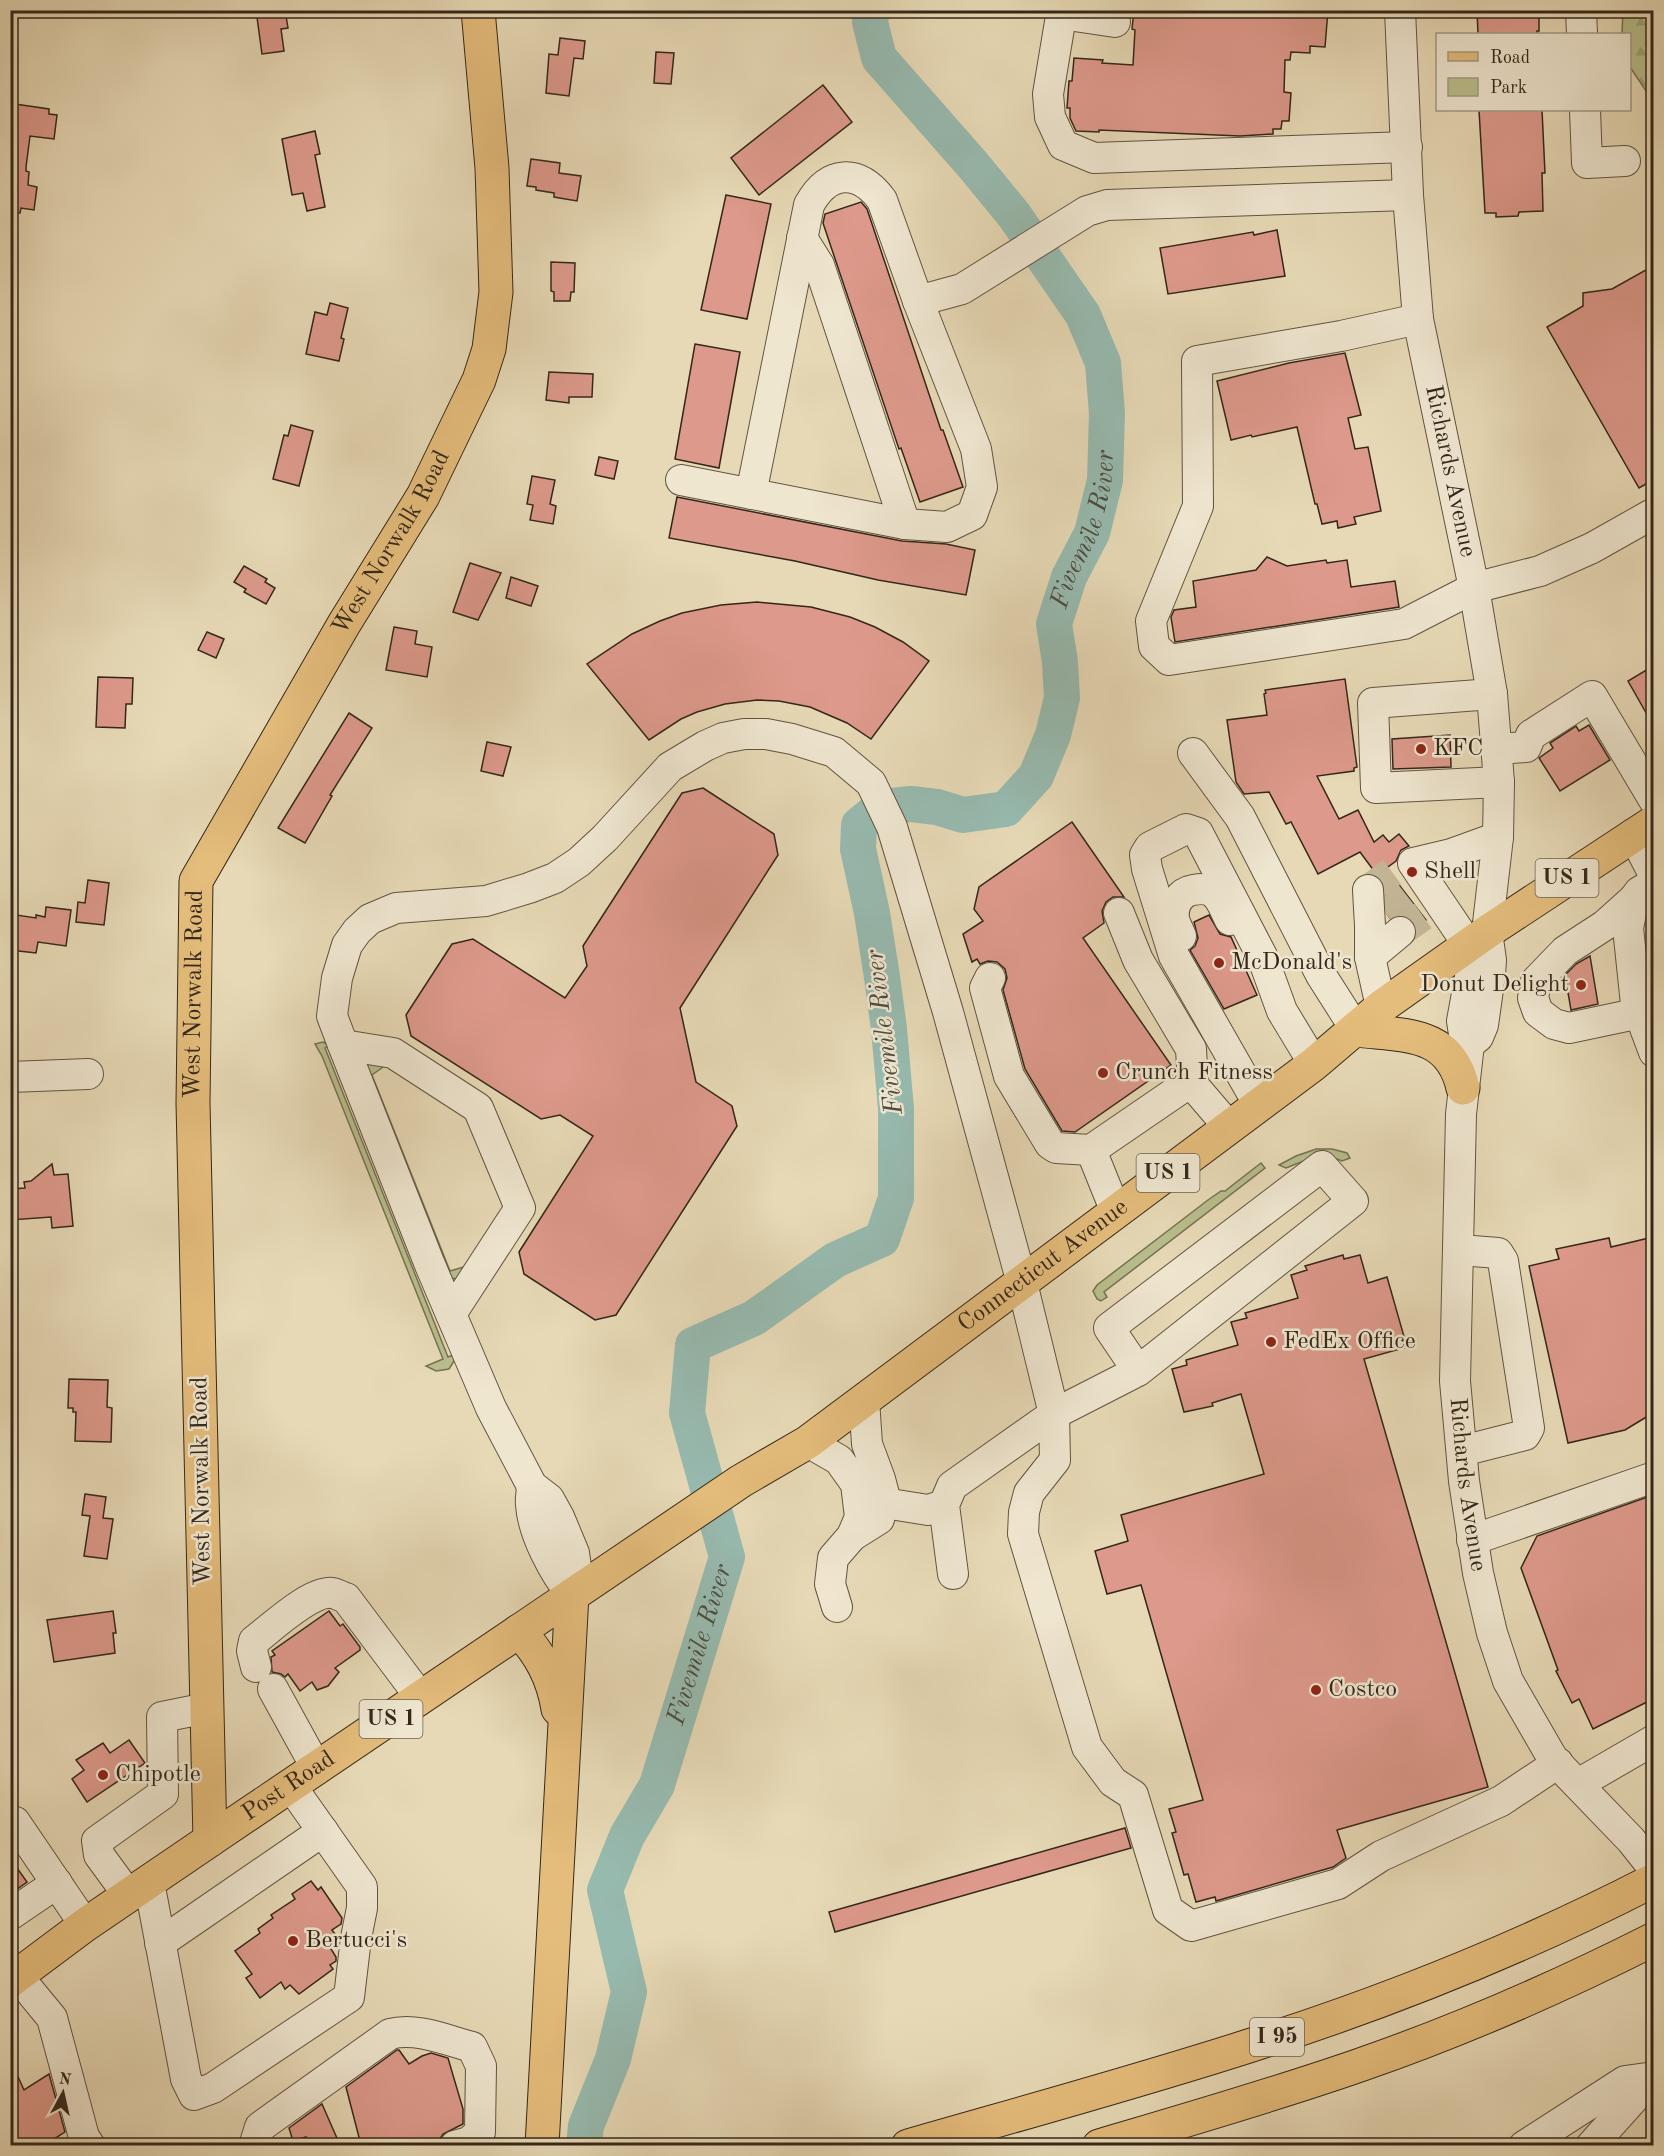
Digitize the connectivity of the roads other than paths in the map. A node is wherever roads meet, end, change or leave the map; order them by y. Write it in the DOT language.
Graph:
graph roads {
  1 [pos="478,10"];
  2 [pos="1400,10"];
  3 [pos="1581,10"];
  4 [pos="1061,12"];
  5 [pos="1115,22"];
  6 [pos="1582,33"];
  7 [pos="1585,111"];
  8 [pos="1407,147"];
  9 [pos="1625,161"];
  10 [pos="1408,195"];
  11 [pos="802,238"];
  12 [pos="918,301"];
  13 [pos="1418,319"];
  14 [pos="681,480"];
  15 [pos="752,494"];
  16 [pos="1653,513"];
  17 [pos="905,524"];
  18 [pos="1474,588"];
  19 [pos="1492,694"];
  20 [pos="1497,749"];
  21 [pos="1192,753"];
  22 [pos="1499,782"];
  23 [pos="1653,800"];
  24 [pos="1643,828"];
  25 [pos="1498,837"];
  26 [pos="1653,874"];
  27 [pos="1368,890"];
  28 [pos="1644,891"];
  29 [pos="1408,910"];
  30 [pos="1119,913"];
  31 [pos="1478,939"];
  32 [pos="1262,956"];
  33 [pos="990,978"];
  34 [pos="1381,1007"];
  35 [pos="1538,1011"];
  36 [pos="1206,1012"];
  37 [pos="1640,1014"];
  38 [pos="1356,1030"];
  39 [pos="1476,1035"];
  40 [pos="343,1045"];
  41 [pos="1653,1052"];
  42 [pos="1314,1064"];
  43 [pos="88,1074"];
  44 [pos="10,1077"];
  45 [pos="1193,1085"];
  46 [pos="1463,1088"];
  47 [pos="1259,1105"];
  48 [pos="1230,1127"];
  49 [pos="1091,1150"];
  50 [pos="1116,1212"];
  51 [pos="1460,1250"];
  52 [pos="1022,1283"];
  53 [pos="451,1314"];
  54 [pos="1138,1371"];
  55 [pos="864,1400"];
  56 [pos="1054,1414"];
  57 [pos="808,1442"];
  58 [pos="1462,1451"];
  59 [pos="1653,1477"];
  60 [pos="884,1503"];
  61 [pos="944,1505"];
  62 [pos="852,1536"];
  63 [pos="1472,1540"];
  64 [pos="953,1574"];
  65 [pos="572,1595"];
  66 [pos="837,1607"];
  67 [pos="519,1631"];
  68 [pos="421,1698"];
  69 [pos="207,1708"];
  70 [pos="1653,1740"];
  71 [pos="564,1770"];
  72 [pos="1568,1774"];
  73 [pos="304,1777"];
  74 [pos="10,1826"];
  75 [pos="323,1831"];
  76 [pos="210,1840"];
  77 [pos="1647,1880"];
  78 [pos="57,1883"];
  79 [pos="139,1889"];
  80 [pos="10,1915"];
  81 [pos="85,1925"];
  82 [pos="1653,1939"];
  83 [pos="160,1943"];
  84 [pos="13,1975"];
  85 [pos="1653,2078"];
  86 [pos="90,2145"];
  87 [pos="254,2145"];
  88 [pos="455,2145"];
  89 [pos="542,2145"];
  90 [pos="909,2145"];
  91 [pos="1099,2145"];
  92 [pos="1524,2145"];
  93 [pos="1592,2145"];
  1 -- 69 [label="main road, West Norwalk Road"];
  2 -- 8 [label="street, Richards Avenue"];
  3 -- 6 [label="street"];
  4 -- 5 [label="street"];
  4 -- 8 [label="street"];
  7 -- 9 [label="street"];
  8 -- 10 [label="street, Richards Avenue"];
  10 -- 12 [label="street"];
  10 -- 13 [label="street, Richards Avenue"];
  11 -- 12 [label="street"];
  11 -- 15 [label="street"];
  11 -- 17 [label="street"];
  12 -- 17 [label="street"];
  13 -- 18 [label="street, Richards Avenue"];
  13 -- 18 [label="street"];
  14 -- 15 [label="street"];
  15 -- 17 [label="street"];
  16 -- 18 [label="street"];
  18 -- 19 [label="street, Richards Avenue"];
  19 -- 20 [label="street, Richards Avenue"];
  19 -- 22 [label="street"];
  20 -- 22 [label="street, Richards Avenue"];
  20 -- 23 [label="street"];
  21 -- 38 [label="street"];
  22 -- 25 [label="street, Richards Avenue"];
  24 -- 26 [label="street"];
  24 -- 31 [label="main road, Connecticut Avenue / US 1"];
  25 -- 29 [label="street"];
  25 -- 31 [label="street, Richards Avenue"];
  27 -- 29 [label="street"];
  28 -- 35 [label="street"];
  28 -- 37 [label="street"];
  29 -- 31 [label="street"];
  29 -- 34 [label="street"];
  30 -- 45 [label="street"];
  31 -- 34 [label="main road, Connecticut Avenue / US 1"];
  31 -- 39 [label="street, Richards Avenue"];
  32 -- 36 [label="street"];
  32 -- 36 [label="street"];
  32 -- 42 [label="street"];
  33 -- 49 [label="street"];
  34 -- 38 [label="main road, Connecticut Avenue / US 1"];
  35 -- 37 [label="street"];
  35 -- 39 [label="street"];
  36 -- 47 [label="street"];
  37 -- 41 [label="street"];
  38 -- 42 [label="main road, Connecticut Avenue / US 1"];
  38 -- 46 [label="main road"];
  39 -- 46 [label="street, Richards Avenue"];
  40 -- 52 [label="street"];
  40 -- 53 [label="street"];
  40 -- 53 [label="street"];
  42 -- 47 [label="main road, Connecticut Avenue / US 1"];
  43 -- 44 [label="street"];
  45 -- 48 [label="street"];
  45 -- 49 [label="street"];
  46 -- 51 [label="street, Richards Avenue"];
  47 -- 48 [label="main road, Connecticut Avenue / US 1"];
  48 -- 50 [label="main road, Connecticut Avenue / US 1"];
  49 -- 50 [label="street"];
  50 -- 52 [label="main road, Connecticut Avenue / US 1"];
  51 -- 58 [label="street, Richards Avenue"];
  51 -- 58 [label="street"];
  52 -- 55 [label="main road, Connecticut Avenue / US 1"];
  52 -- 56 [label="street"];
  53 -- 65 [label="street"];
  54 -- 54 [label="street"];
  54 -- 56 [label="street"];
  55 -- 57 [label="main road, Connecticut Avenue / US 1"];
  55 -- 60 [label="street"];
  56 -- 61 [label="street"];
  56 -- 72 [label="street"];
  57 -- 62 [label="street"];
  57 -- 65 [label="main road, Connecticut Avenue / US 1"];
  58 -- 63 [label="street, Richards Avenue"];
  59 -- 63 [label="street"];
  60 -- 61 [label="street"];
  60 -- 62 [label="street"];
  61 -- 64 [label="street"];
  62 -- 66 [label="street"];
  63 -- 72 [label="street, Richards Avenue"];
  65 -- 67 [label="main road, Post Road / US 1"];
  65 -- 71 [label="main road"];
  67 -- 68 [label="main road, Post Road / US 1"];
  67 -- 71 [label="main road"];
  68 -- 73 [label="main road, Post Road / US 1"];
  68 -- 73 [label="street"];
  69 -- 76 [label="main road, West Norwalk Road"];
  69 -- 79 [label="street"];
  70 -- 72 [label="street"];
  71 -- 89 [label="main road"];
  72 -- 77 [label="street, Richards Avenue"];
  73 -- 75 [label="street"];
  73 -- 76 [label="main road, Post Road / US 1"];
  74 -- 78 [label="street"];
  75 -- 83 [label="street"];
  75 -- 83 [label="street"];
  76 -- 79 [label="main road, Post Road / US 1"];
  77 -- 90 [label="main road, I 95"];
  78 -- 80 [label="street"];
  78 -- 81 [label="street"];
  79 -- 81 [label="main road, Post Road / US 1"];
  79 -- 83 [label="street"];
  81 -- 84 [label="main road, Post Road / US 1"];
  82 -- 91 [label="main road, I 95"];
  84 -- 86 [label="street"];
  85 -- 92 [label="street"];
  85 -- 93 [label="street"];
  87 -- 88 [label="street"];
}
